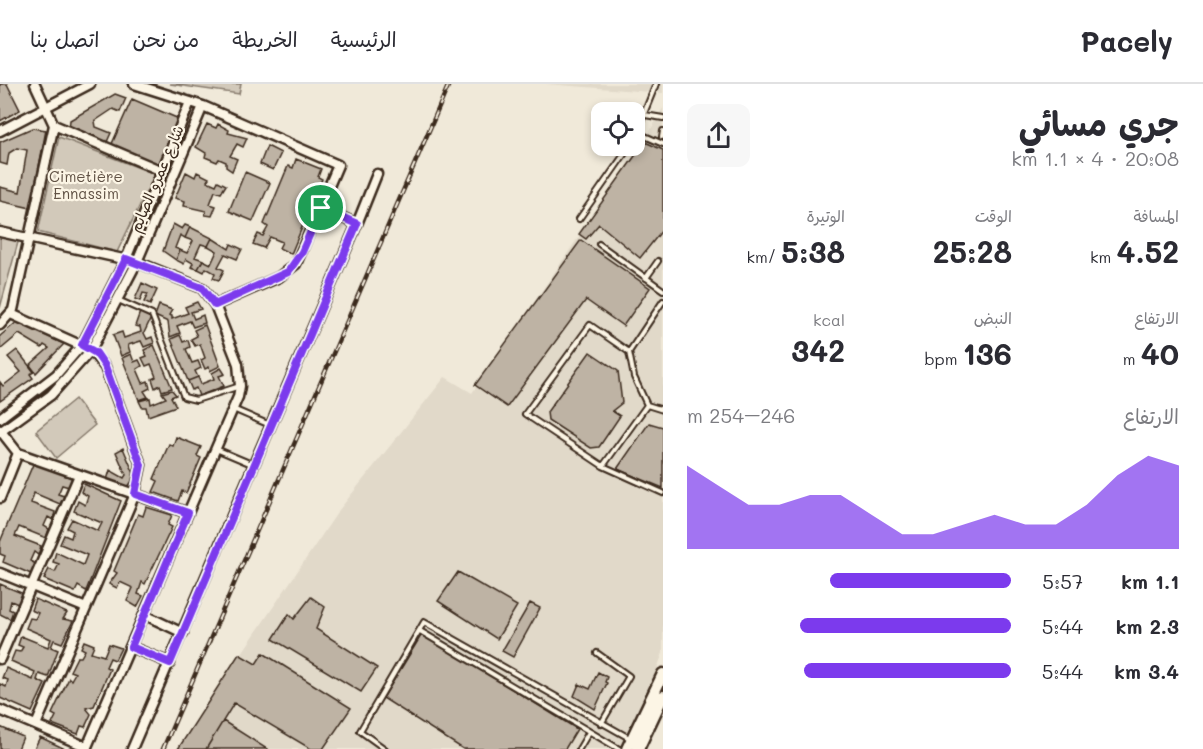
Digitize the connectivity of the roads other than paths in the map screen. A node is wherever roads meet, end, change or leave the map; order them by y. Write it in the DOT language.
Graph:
graph roads {
  1 [pos="35,84"];
  2 [pos="90,84"];
  3 [pos="134,84"];
  4 [pos="656,84"];
  5 [pos="190,102"];
  6 [pos="203,106"];
  7 [pos="47,107"];
  8 [pos="645,115"];
  9 [pos="663,118"];
  10 [pos="54,125"];
  11 [pos="0,131"];
  12 [pos="645,136"];
  13 [pos="663,144"];
  14 [pos="623,156"];
  15 [pos="162,171"];
  16 [pos="377,174"];
  17 [pos="321,208"];
  18 [pos="579,219"];
  19 [pos="357,224"];
  20 [pos="0,232"];
  21 [pos="31,238"];
  22 [pos="599,244"];
  23 [pos="126,259"];
  24 [pos="658,261"];
  25 [pos="137,262"];
  26 [pos="646,278"];
  27 [pos="663,290"];
  28 [pos="118,300"];
  29 [pos="663,301"];
  30 [pos="215,305"];
  31 [pos="11,314"];
  32 [pos="0,325"];
  33 [pos="82,345"];
  34 [pos="91,351"];
  35 [pos="629,351"];
  36 [pos="240,386"];
  37 [pos="647,405"];
  38 [pos="233,409"];
  39 [pos="663,411"];
  40 [pos="0,418"];
  41 [pos="271,426"];
  42 [pos="0,431"];
  43 [pos="216,449"];
  44 [pos="18,453"];
  45 [pos="254,466"];
  46 [pos="603,466"];
  47 [pos="79,475"];
  48 [pos="663,493"];
  49 [pos="135,494"];
  50 [pos="0,498"];
  51 [pos="188,513"];
  52 [pos="0,573"];
  53 [pos="31,586"];
  54 [pos="86,608"];
  55 [pos="145,615"];
  56 [pos="420,631"];
  57 [pos="183,633"];
  58 [pos="131,647"];
  59 [pos="597,653"];
  60 [pos="0,659"];
  61 [pos="170,663"];
  62 [pos="663,674"];
  63 [pos="663,696"];
  64 [pos="0,710"];
  65 [pos="601,724"];
  66 [pos="36,725"];
  67 [pos="590,732"];
  68 [pos="634,745"];
  69 [pos="87,748"];
  70 [pos="132,749"];
  71 [pos="385,749"];
  72 [pos="579,749"];
  73 [pos="620,749"];
  1 -- 7 [label="street"];
  2 -- 7 [label="street"];
  3 -- 5 [label="street"];
  4 -- 8 [label="lane"];
  5 -- 6 [label="street"];
  5 -- 15 [label="street, شارع عمرو الصايم"];
  6 -- 17 [label="street"];
  6 -- 25 [label="street, شارع عمرو الصايم"];
  7 -- 10 [label="street"];
  7 -- 11 [label="street"];
  8 -- 9 [label="lane"];
  10 -- 15 [label="street"];
  10 -- 21 [label="street"];
  12 -- 13 [label="lane"];
  14 -- 18 [label="lane"];
  15 -- 23 [label="street, شارع عمرو الصايم"];
  16 -- 19 [label="street"];
  17 -- 19 [label="street"];
  17 -- 30 [label="street"];
  19 -- 41 [label="street"];
  20 -- 21 [label="street"];
  21 -- 23 [label="street"];
  21 -- 31 [label="street"];
  22 -- 26 [label="lane"];
  23 -- 25 [label="street"];
  23 -- 33 [label="street, شارع عمرو الصايم"];
  24 -- 26 [label="lane"];
  25 -- 28 [label="street, شارع عمرو الصايم"];
  25 -- 30 [label="street"];
  26 -- 27 [label="lane"];
  28 -- 34 [label="street, شارع عمرو الصايم"];
  28 -- 36 [label="lane"];
  29 -- 35 [label="lane"];
  30 -- 36 [label="street"];
  31 -- 32 [label="street"];
  31 -- 33 [label="street"];
  33 -- 34 [label="street"];
  33 -- 40 [label="street, شارع عمرو الصايم"];
  34 -- 42 [label="street, شارع عمرو الصايم"];
  34 -- 49 [label="street"];
  35 -- 37 [label="lane"];
  35 -- 46 [label="lane"];
  36 -- 38 [label="street"];
  37 -- 39 [label="lane"];
  37 -- 46 [label="lane"];
  38 -- 41 [label="lane"];
  38 -- 43 [label="street"];
  41 -- 45 [label="street"];
  42 -- 44 [label="street"];
  43 -- 45 [label="lane"];
  43 -- 51 [label="street"];
  44 -- 47 [label="street"];
  44 -- 50 [label="street"];
  45 -- 57 [label="street"];
  46 -- 48 [label="lane"];
  47 -- 49 [label="street"];
  47 -- 53 [label="street"];
  49 -- 51 [label="street"];
  49 -- 54 [label="street"];
  51 -- 55 [label="street"];
  52 -- 53 [label="street"];
  53 -- 54 [label="street"];
  53 -- 60 [label="street"];
  54 -- 66 [label="street"];
  55 -- 57 [label="street"];
  55 -- 58 [label="street"];
  56 -- 65 [label="lane"];
  56 -- 67 [label="lane"];
  56 -- 71 [label="lane"];
  57 -- 61 [label="street"];
  58 -- 61 [label="street"];
  58 -- 69 [label="street"];
  59 -- 65 [label="lane"];
  61 -- 70 [label="street"];
  62 -- 68 [label="street"];
  63 -- 68 [label="street"];
  64 -- 66 [label="street"];
  65 -- 68 [label="lane"];
  66 -- 69 [label="street"];
  67 -- 72 [label="lane"];
  67 -- 73 [label="lane"];
}
